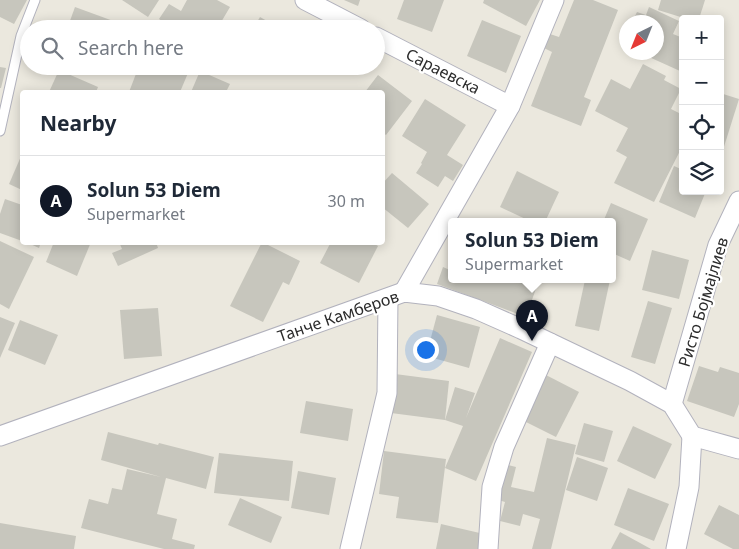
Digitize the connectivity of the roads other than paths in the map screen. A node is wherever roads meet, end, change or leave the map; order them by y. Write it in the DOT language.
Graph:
graph roads {
  1 [pos="36,0"];
  2 [pos="305,0"];
  3 [pos="554,0"];
  4 [pos="28,20"];
  5 [pos="344,20"];
  6 [pos="20,41"];
  7 [pos="385,42"];
  8 [pos="510,106"];
  9 [pos="0,131"];
  10 [pos="739,201"];
  11 [pos="396,295"];
  12 [pos="550,343"];
  13 [pos="672,404"];
  14 [pos="0,436"];
  15 [pos="692,436"];
  16 [pos="739,449"];
  17 [pos="350,549"];
  18 [pos="488,549"];
  19 [pos="676,549"];
  1 -- 4 [label="lane"];
  2 -- 5 [label="street"];
  3 -- 8 [label="street"];
  6 -- 9 [label="lane"];
  7 -- 8 [label="street, Сараевска"];
  8 -- 11 [label="street"];
  10 -- 13 [label="street, Ристо Бојмајлиев"];
  11 -- 12 [label="street, Танче Камберов"];
  11 -- 14 [label="street, Танче Камберов"];
  11 -- 17 [label="street"];
  12 -- 13 [label="street, Танче Камберов"];
  12 -- 18 [label="street"];
  13 -- 15 [label="street, Танче Камберов"];
  15 -- 16 [label="street"];
  15 -- 19 [label="street"];
}
